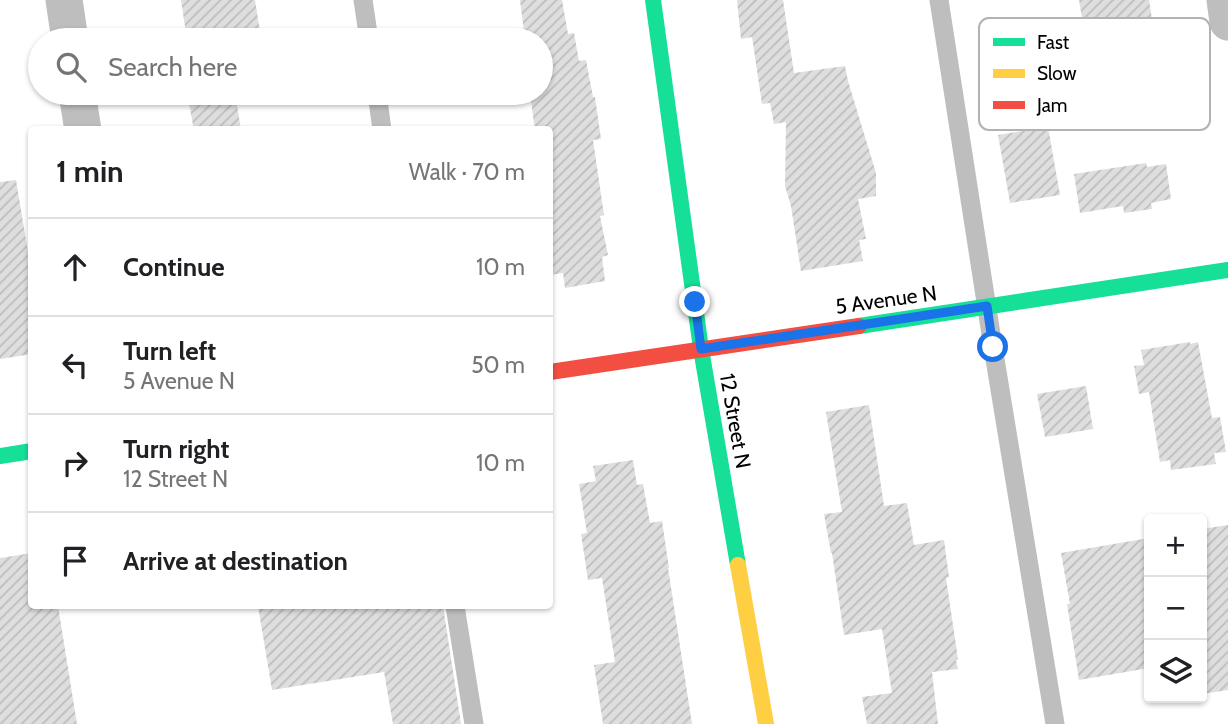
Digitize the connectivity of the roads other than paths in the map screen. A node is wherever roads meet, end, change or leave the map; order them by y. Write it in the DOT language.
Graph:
graph roads {
  1 [pos="64,0"];
  2 [pos="363,0"];
  3 [pos="653,0"];
  4 [pos="939,0"];
  5 [pos="1225,0"];
  6 [pos="1228,22"];
  7 [pos="68,28"];
  8 [pos="367,28"];
  9 [pos="80,105"];
  10 [pos="379,105"];
  11 [pos="82,126"];
  12 [pos="381,126"];
  13 [pos="1228,270"];
  14 [pos="987,306"];
  15 [pos="701,349"];
  16 [pos="553,372"];
  17 [pos="28,452"];
  18 [pos="0,456"];
  19 [pos="455,609"];
  20 [pos="474,724"];
  21 [pos="766,724"];
  22 [pos="1055,724"];
  1 -- 7 [label="street"];
  2 -- 8 [label="lane"];
  3 -- 15 [label="street, 12 Street N"];
  4 -- 14 [label="lane"];
  5 -- 6 [label="street"];
  9 -- 11 [label="street"];
  10 -- 12 [label="lane"];
  13 -- 14 [label="street, 5 Avenue N"];
  14 -- 15 [label="street, 5 Avenue N"];
  14 -- 22 [label="lane"];
  15 -- 16 [label="street, 5 Avenue N"];
  15 -- 21 [label="street, 12 Street N"];
  17 -- 18 [label="street"];
  19 -- 20 [label="lane"];
}
